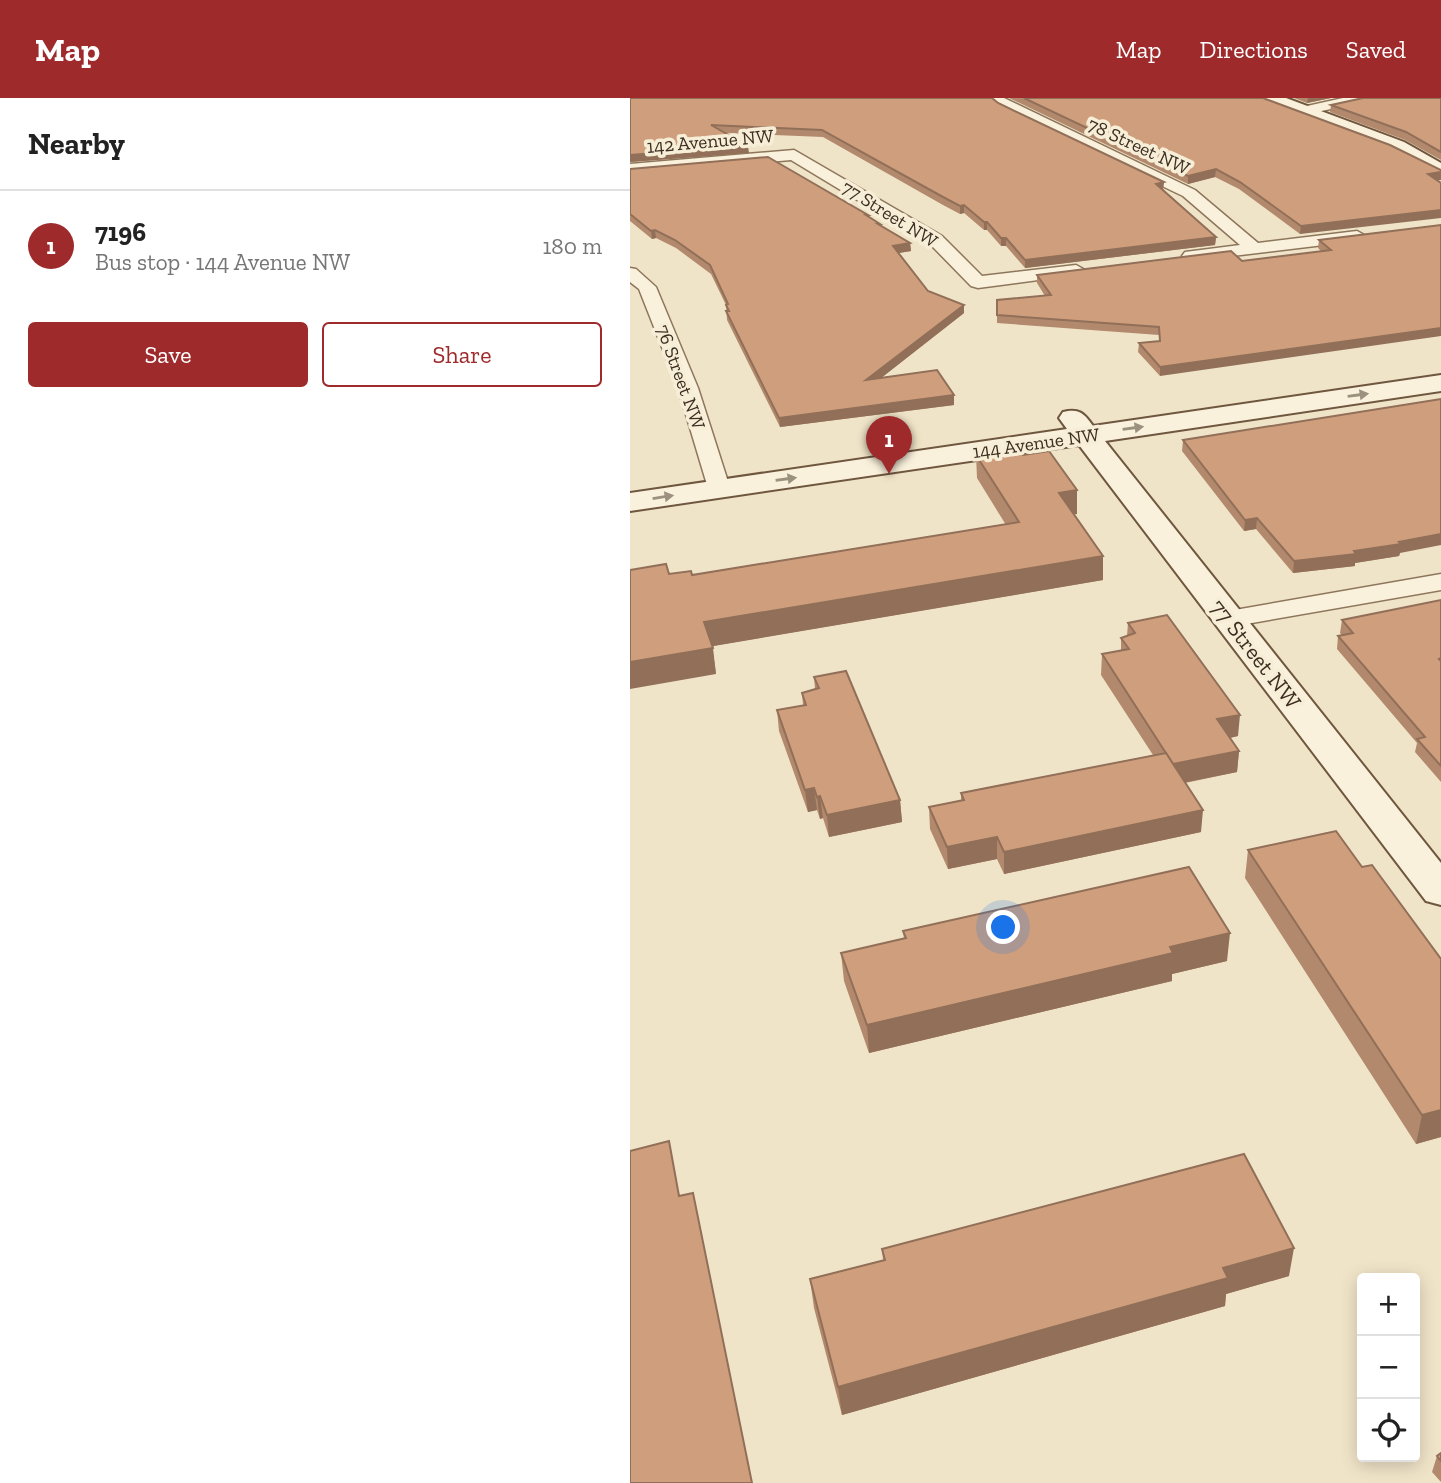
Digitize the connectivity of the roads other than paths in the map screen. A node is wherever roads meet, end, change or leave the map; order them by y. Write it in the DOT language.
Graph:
graph roads {
  1 [pos="995,98"];
  2 [pos="1269,98"];
  3 [pos="1363,98"];
  4 [pos="1303,111"];
  5 [pos="794,155"];
  6 [pos="630,169"];
  7 [pos="1441,170"];
  8 [pos="1377,233"];
  9 [pos="1254,248"];
  10 [pos="1178,258"];
  11 [pos="1087,269"];
  12 [pos="630,274"];
  13 [pos="1441,363"];
  14 [pos="1441,383"];
  15 [pos="1079,426"];
  16 [pos="716,478"];
  17 [pos="630,479"];
  18 [pos="630,502"];
  19 [pos="1441,582"];
  20 [pos="1229,619"];
  21 [pos="1441,891"];
  1 -- 9 [label="street, 78 Street NW"];
  2 -- 4 [label="street"];
  3 -- 4 [label="street"];
  4 -- 7 [label="street"];
  5 -- 6 [label="street, 142 Avenue NW"];
  5 -- 11 [label="street, 77 Street NW"];
  8 -- 9 [label="street"];
  9 -- 10 [label="street"];
  12 -- 16 [label="street, 76 Street NW"];
  13 -- 15 [label="street, 144 Avenue NW"];
  15 -- 14 [label="street, 144 Avenue NW, one-way"];
  15 -- 16 [label="street, 144 Avenue NW"];
  15 -- 20 [label="street, 77 Street NW"];
  16 -- 17 [label="street, 144 Avenue NW"];
  18 -- 16 [label="street, 144 Avenue NW, one-way"];
  19 -- 20 [label="street"];
  20 -- 21 [label="street, 77 Street NW"];
}
